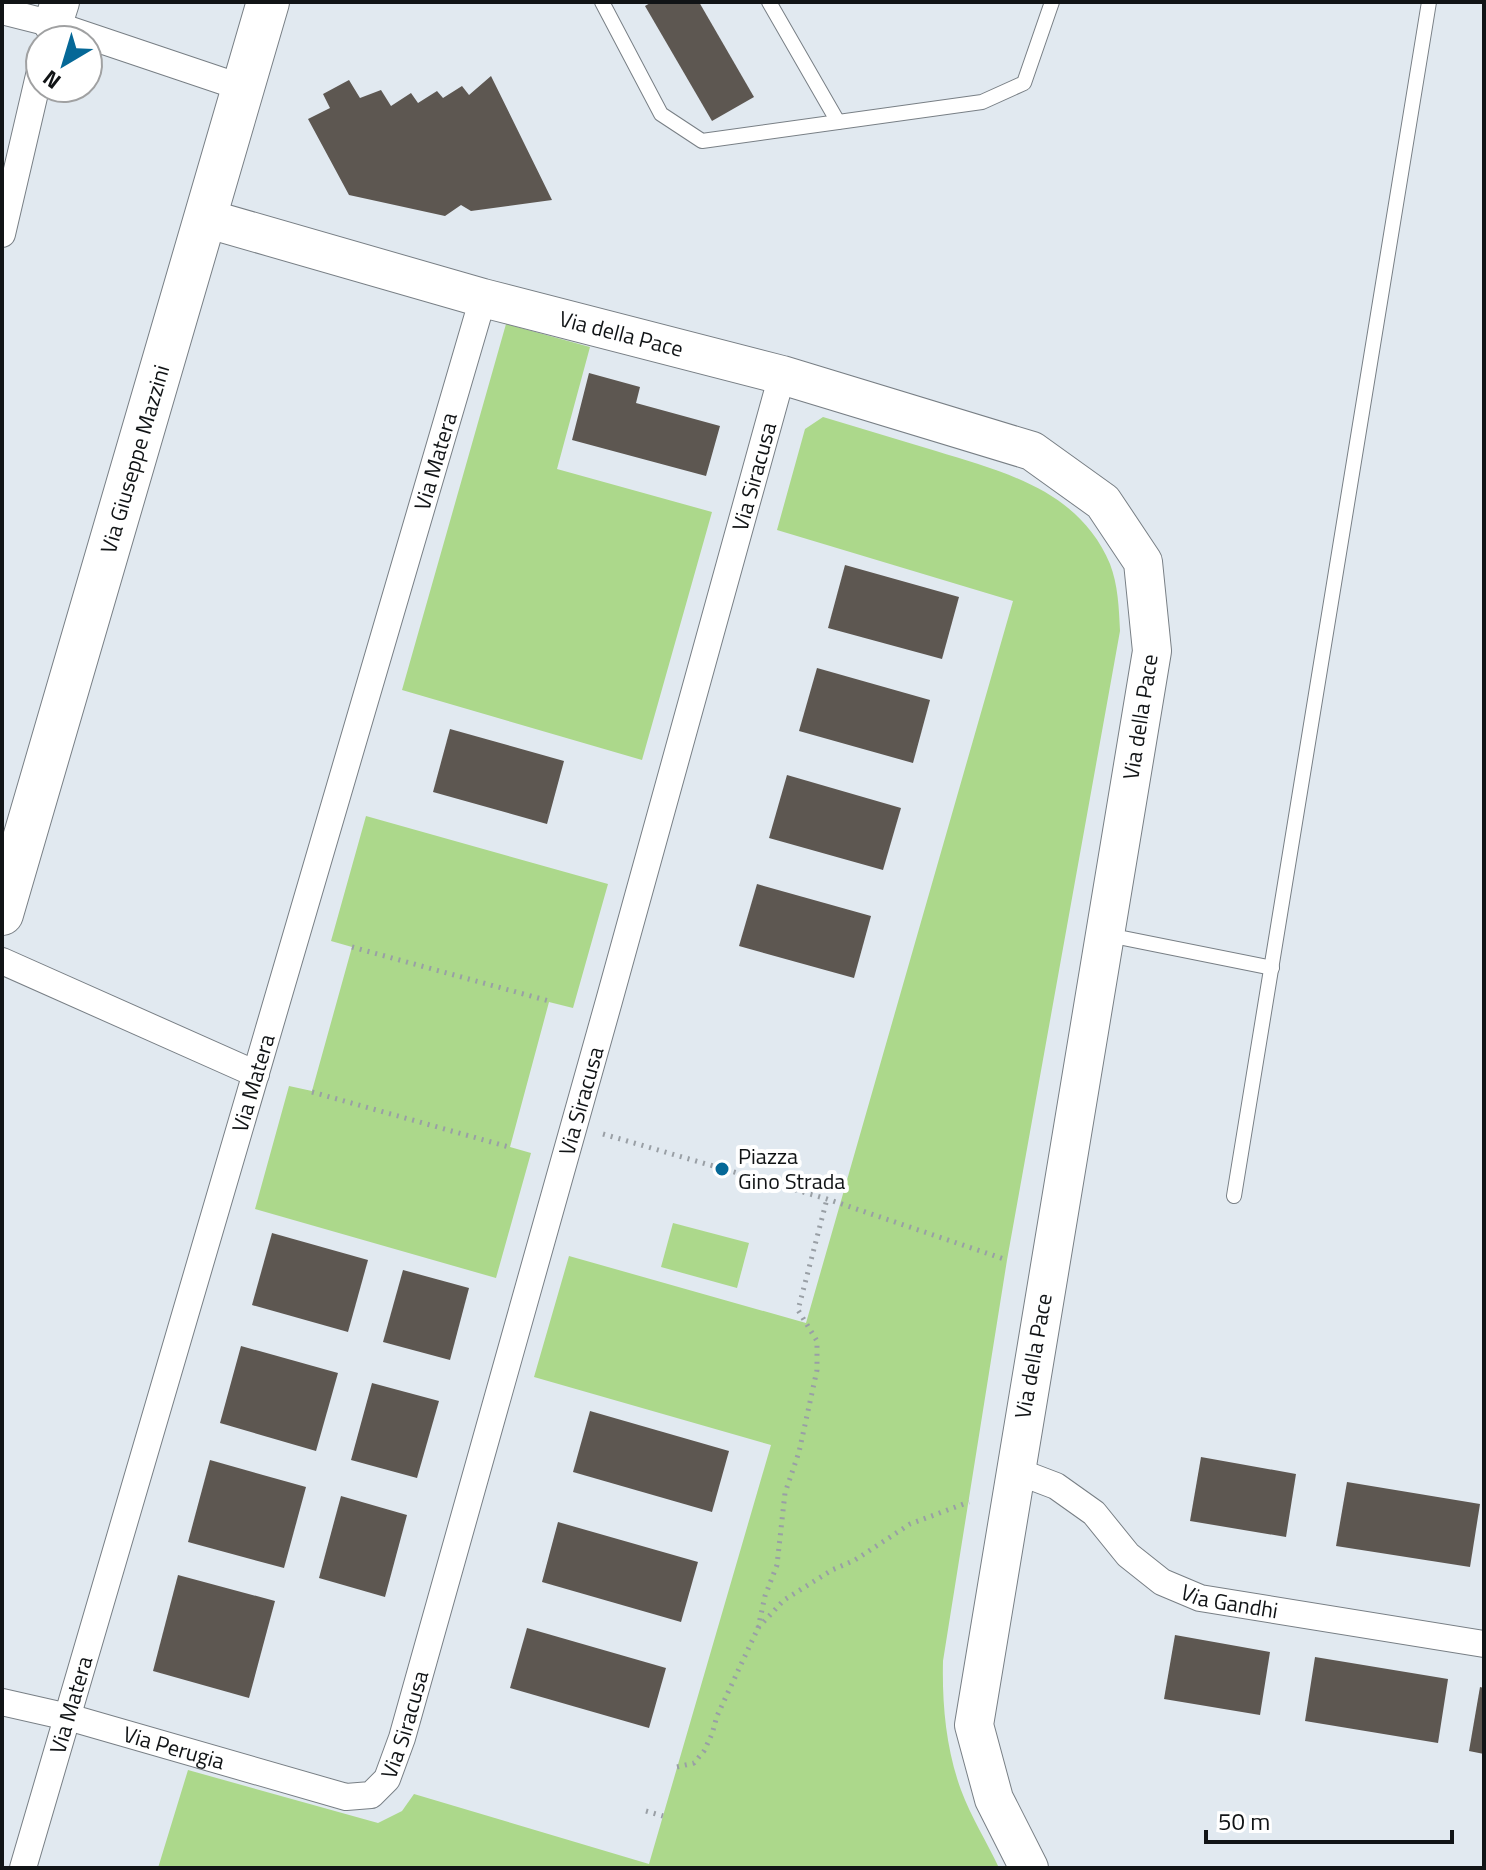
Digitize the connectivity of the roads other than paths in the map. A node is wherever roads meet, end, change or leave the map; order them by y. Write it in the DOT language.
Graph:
graph roads {
  1 [pos="268,2"];
  2 [pos="602,2"];
  3 [pos="769,2"];
  4 [pos="1052,2"];
  5 [pos="1429,2"];
  6 [pos="2,11"];
  7 [pos="54,22"];
  8 [pos="243,88"];
  9 [pos="32,104"];
  10 [pos="838,122"];
  11 [pos="205,218"];
  12 [pos="2,234"];
  13 [pos="483,298"];
  14 [pos="782,375"];
  15 [pos="2,914"];
  16 [pos="1104,934"];
  17 [pos="2,961"];
  18 [pos="1272,968"];
  19 [pos="256,1074"];
  20 [pos="1234,1196"];
  21 [pos="1014,1470"];
  22 [pos="1484,1644"];
  23 [pos="2,1702"];
  24 [pos="68,1717"];
  25 [pos="346,1797"];
  26 [pos="23,1868"];
  27 [pos="1029,1868"];
  1 -- 8 [label="main road, Via Giuseppe Mazzini"];
  2 -- 10 [label="lane"];
  3 -- 10 [label="lane"];
  4 -- 10 [label="lane"];
  5 -- 18 [label="lane"];
  6 -- 7 [label="street"];
  7 -- 8 [label="street"];
  8 -- 11 [label="main road, Via Giuseppe Mazzini"];
  9 -- 12 [label="street"];
  11 -- 13 [label="street, Via della Pace"];
  11 -- 15 [label="main road, Via Giuseppe Mazzini"];
  13 -- 14 [label="street, Via della Pace"];
  13 -- 19 [label="street, Via Matera"];
  14 -- 16 [label="street, Via della Pace"];
  14 -- 25 [label="street, Via Siracusa"];
  16 -- 18 [label="lane"];
  16 -- 21 [label="street, Via della Pace"];
  17 -- 19 [label="street"];
  18 -- 20 [label="lane"];
  19 -- 24 [label="street, Via Matera"];
  21 -- 22 [label="street, Via Gandhi"];
  21 -- 27 [label="street, Via della Pace"];
  23 -- 24 [label="street, Via Perugia"];
  24 -- 25 [label="street, Via Perugia"];
  24 -- 26 [label="street, Via Matera"];
}
